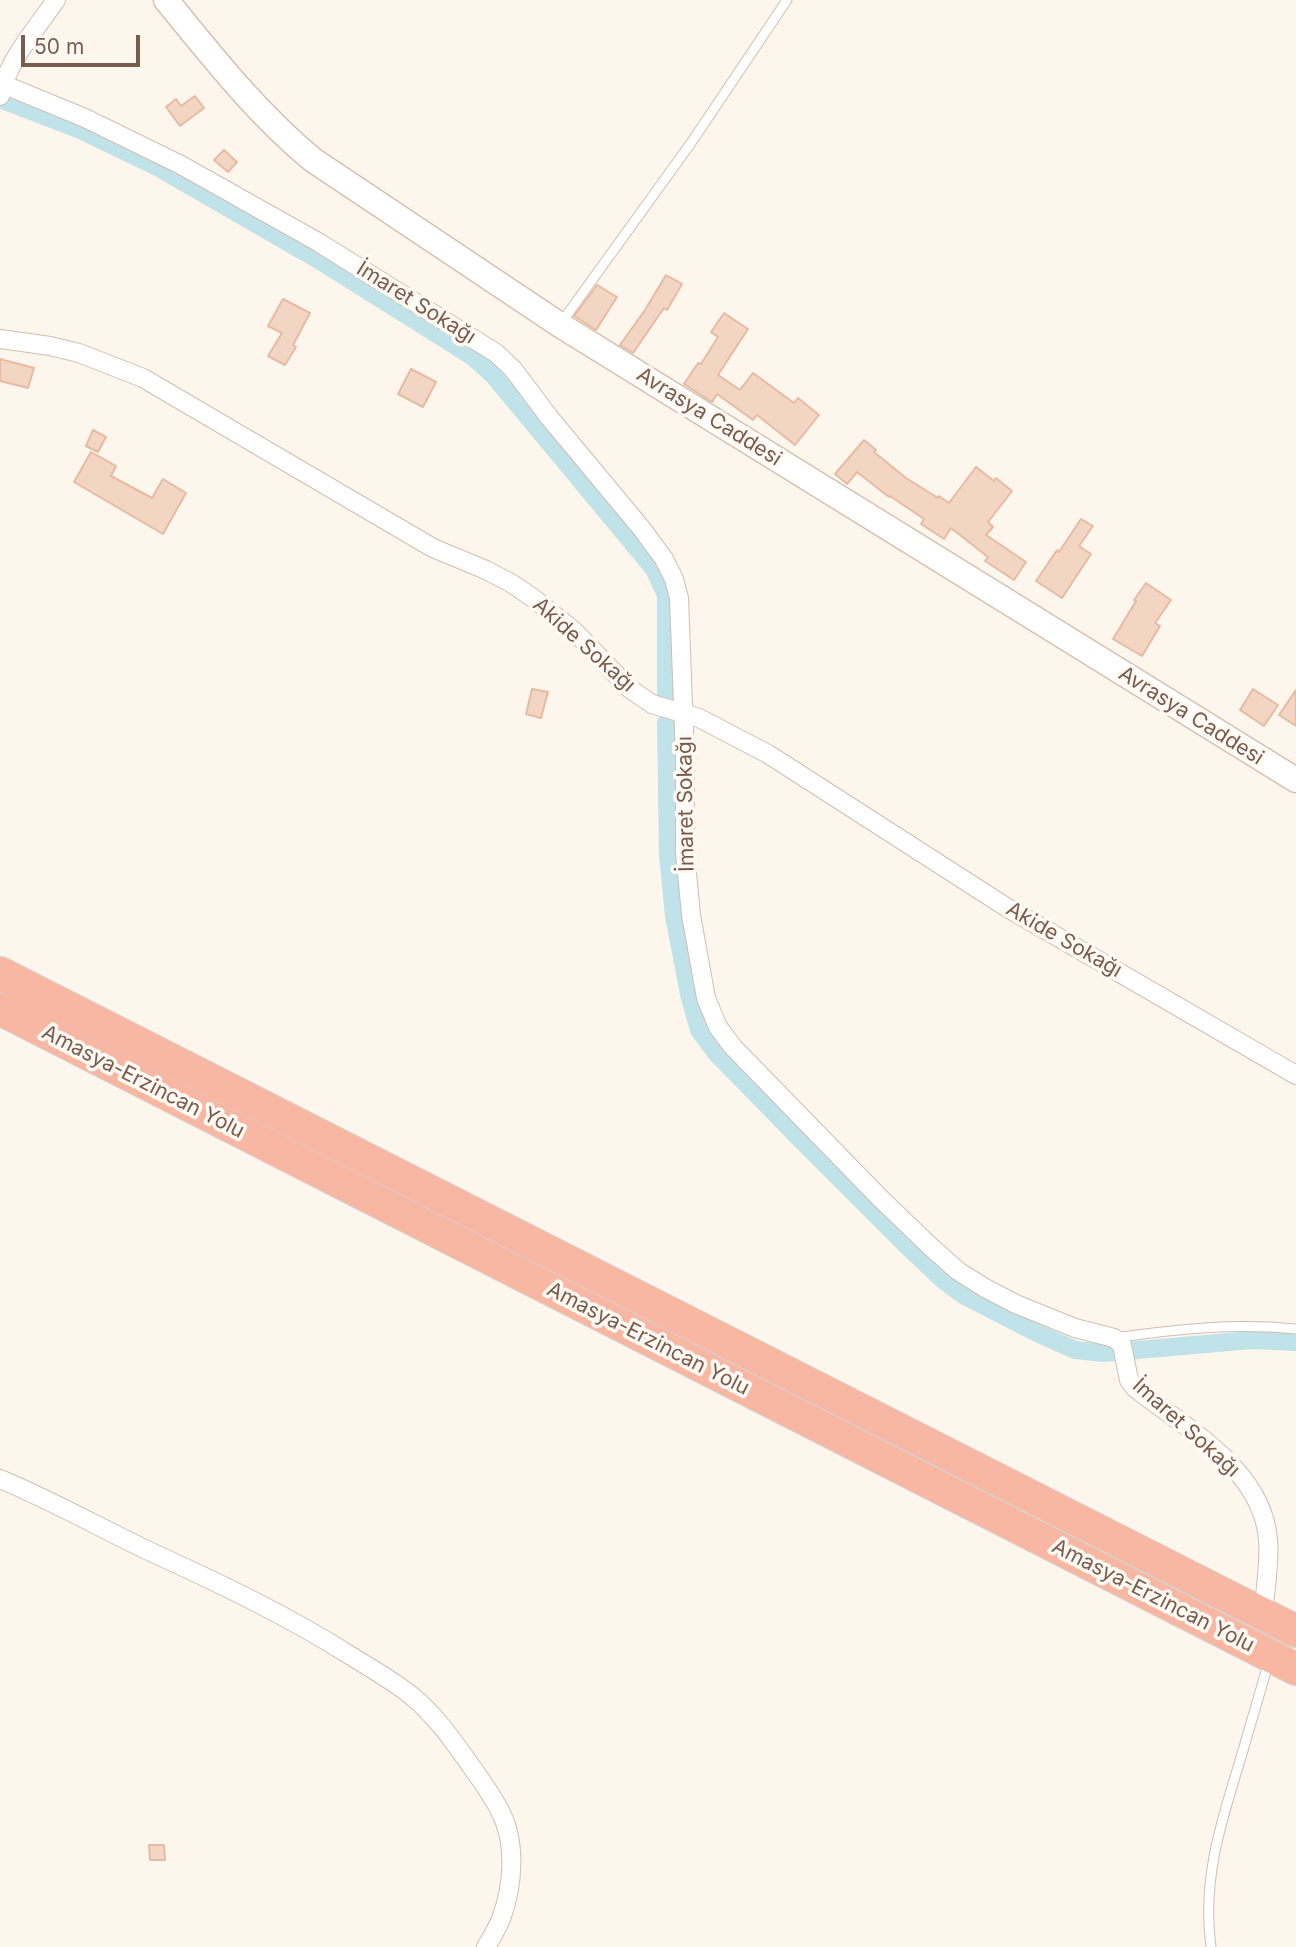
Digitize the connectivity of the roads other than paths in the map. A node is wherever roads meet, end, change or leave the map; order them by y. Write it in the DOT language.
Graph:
graph roads {
  1 [pos="56,0"];
  2 [pos="166,0"];
  3 [pos="787,0"];
  4 [pos="1,88"];
  5 [pos="560,325"];
  6 [pos="0,340"];
  7 [pos="683,712"];
  8 [pos="1296,780"];
  9 [pos="0,973"];
  10 [pos="0,1009"];
  11 [pos="1296,1075"];
  12 [pos="1296,1329"];
  13 [pos="1118,1341"];
  14 [pos="0,1479"];
  15 [pos="1263,1615"];
  16 [pos="1296,1631"];
  17 [pos="1283,1663"];
  18 [pos="486,1947"];
  19 [pos="1212,1947"];
  1 -- 4 [label="street"];
  2 -- 5 [label="street, Avrasya Caddesi"];
  3 -- 5 [label="lane"];
  4 -- 7 [label="street, İmaret Sokağı"];
  5 -- 8 [label="street, Avrasya Caddesi"];
  6 -- 7 [label="street, Akide Sokağı"];
  7 -- 11 [label="street, Akide Sokağı"];
  7 -- 13 [label="street, İmaret Sokağı"];
  9 -- 15 [label="highway, Amasya-Erzincan Yolu"];
  10 -- 17 [label="highway, Amasya-Erzincan Yolu"];
  12 -- 13 [label="lane"];
  13 -- 15 [label="street, İmaret Sokağı"];
  14 -- 18 [label="street"];
  15 -- 16 [label="highway, Amasya-Erzincan Yolu"];
  17 -- 19 [label="lane"];
}
